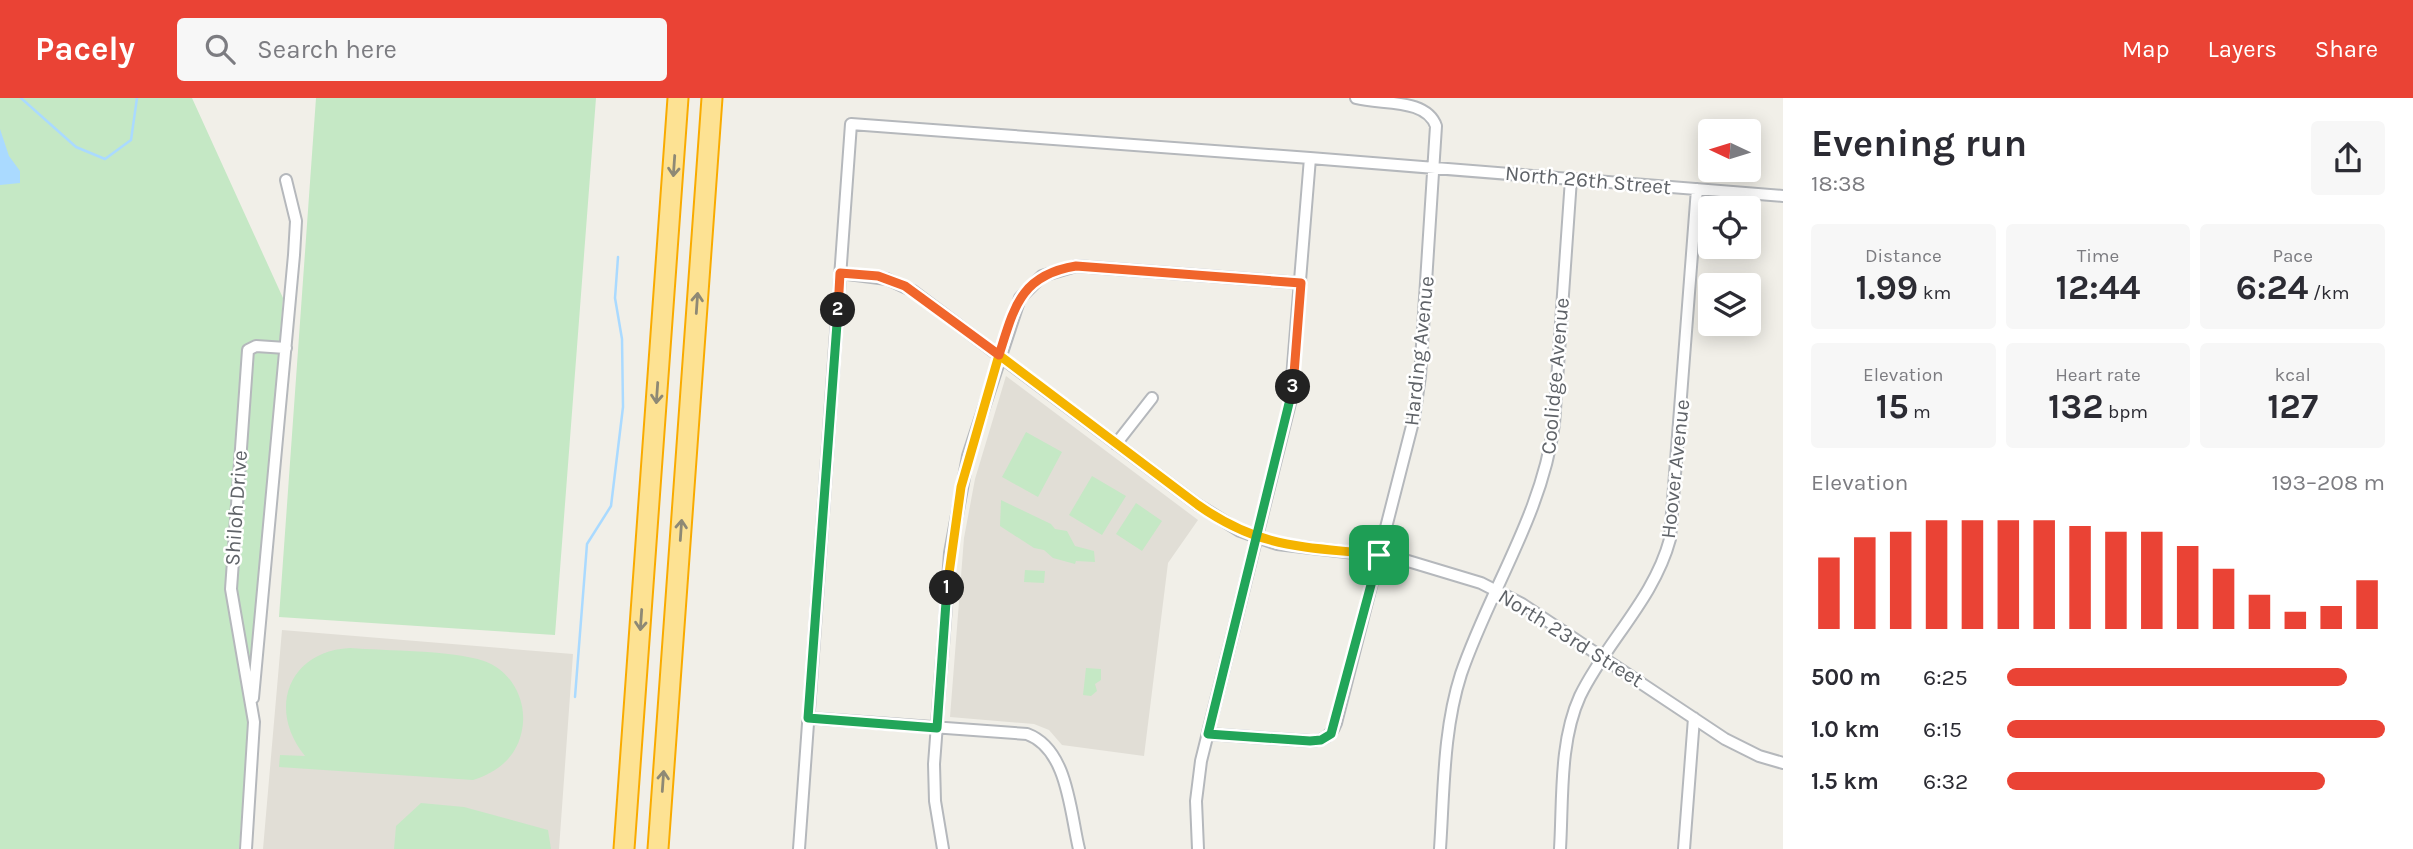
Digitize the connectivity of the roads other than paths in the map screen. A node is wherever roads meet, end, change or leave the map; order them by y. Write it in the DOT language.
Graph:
graph roads {
  1 [pos="678,98"];
  2 [pos="712,98"];
  3 [pos="1356,98"];
  4 [pos="1310,158"];
  5 [pos="1435,168"];
  6 [pos="1571,179"];
  7 [pos="286,180"];
  8 [pos="1697,189"];
  9 [pos="1783,196"];
  10 [pos="840,273"];
  11 [pos="1301,283"];
  12 [pos="286,348"];
  13 [pos="999,355"];
  14 [pos="1152,398"];
  15 [pos="1116,444"];
  16 [pos="1257,538"];
  17 [pos="1379,555"];
  18 [pos="1497,590"];
  19 [pos="1604,657"];
  20 [pos="252,704"];
  21 [pos="808,718"];
  22 [pos="1694,718"];
  23 [pos="937,728"];
  24 [pos="1208,734"];
  25 [pos="1783,763"];
  26 [pos="246,849"];
  27 [pos="624,849"];
  28 [pos="658,849"];
  29 [pos="799,849"];
  30 [pos="943,849"];
  31 [pos="1079,849"];
  32 [pos="1198,849"];
  33 [pos="1440,849"];
  34 [pos="1560,849"];
  35 [pos="1684,849"];
  1 -- 27 [label="highway, one-way"];
  28 -- 2 [label="highway, one-way"];
  3 -- 5 [label="street, Harding Avenue"];
  4 -- 5 [label="street, North 26th Street"];
  4 -- 10 [label="street, North 26th Street"];
  4 -- 11 [label="street"];
  5 -- 6 [label="street, North 26th Street"];
  5 -- 17 [label="street, Harding Avenue"];
  6 -- 8 [label="street, North 26th Street"];
  6 -- 18 [label="street, Coolidge Avenue"];
  7 -- 12 [label="street, Shiloh Drive"];
  8 -- 9 [label="street, North 26th Street"];
  8 -- 19 [label="street, Hoover Avenue"];
  10 -- 13 [label="street, North 23rd Street"];
  10 -- 21 [label="street"];
  11 -- 13 [label="street"];
  11 -- 16 [label="street"];
  12 -- 20 [label="street, Shiloh Drive"];
  12 -- 20 [label="street, Shiloh Drive"];
  13 -- 15 [label="street, North 23rd Street"];
  13 -- 23 [label="street"];
  14 -- 15 [label="street"];
  15 -- 16 [label="street, North 23rd Street"];
  16 -- 17 [label="street, North 23rd Street"];
  16 -- 24 [label="street"];
  17 -- 18 [label="street, North 23rd Street"];
  17 -- 24 [label="street, Harding Avenue"];
  18 -- 19 [label="street, North 23rd Street"];
  18 -- 33 [label="street, Coolidge Avenue"];
  19 -- 22 [label="street, North 23rd Street"];
  19 -- 34 [label="street, Hoover Avenue"];
  20 -- 26 [label="street, Shiloh Drive"];
  21 -- 23 [label="street"];
  21 -- 29 [label="street"];
  22 -- 25 [label="street, North 23rd Street"];
  22 -- 35 [label="street"];
  23 -- 30 [label="street"];
  23 -- 31 [label="street"];
  24 -- 32 [label="street"];
}
